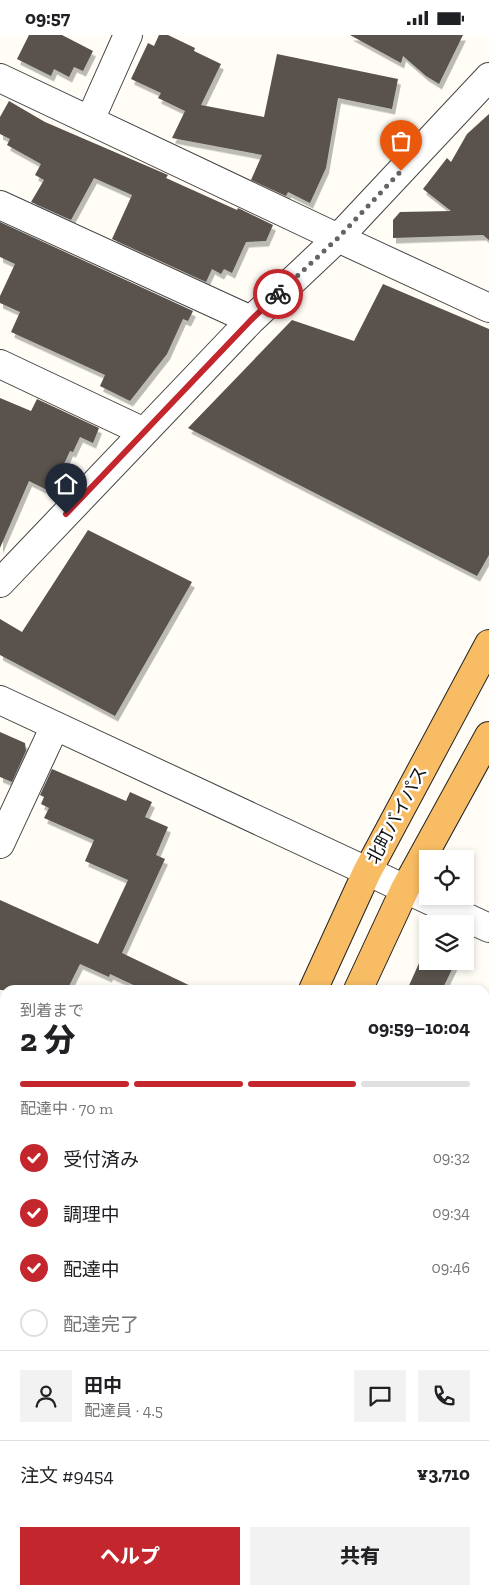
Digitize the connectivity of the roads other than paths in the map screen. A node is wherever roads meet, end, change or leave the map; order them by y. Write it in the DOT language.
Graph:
graph roads {
  1 [pos="128,35"];
  2 [pos="489,77"];
  3 [pos="0,78"];
  4 [pos="90,120"];
  5 [pos="0,205"];
  6 [pos="338,238"];
  7 [pos="489,308"];
  8 [pos="251,320"];
  9 [pos="0,363"];
  10 [pos="144,432"];
  11 [pos="0,583"];
  12 [pos="489,644"];
  13 [pos="0,699"];
  14 [pos="55,726"];
  15 [pos="489,735"];
  16 [pos="0,844"];
  17 [pos="367,871"];
  18 [pos="405,889"];
  19 [pos="489,928"];
  20 [pos="315,985"];
  21 [pos="360,985"];
  1 -- 4 [label="street"];
  2 -- 6 [label="street"];
  3 -- 4 [label="street"];
  4 -- 6 [label="street"];
  5 -- 8 [label="street"];
  6 -- 7 [label="street"];
  6 -- 8 [label="street"];
  8 -- 10 [label="street"];
  9 -- 10 [label="street"];
  10 -- 11 [label="street"];
  12 -- 17 [label="highway, 北町バイパス"];
  13 -- 14 [label="street"];
  14 -- 16 [label="street"];
  14 -- 17 [label="street"];
  15 -- 18 [label="highway"];
  17 -- 18 [label="street"];
  17 -- 20 [label="highway, 北町バイパス"];
  18 -- 19 [label="street"];
  18 -- 21 [label="highway"];
}
